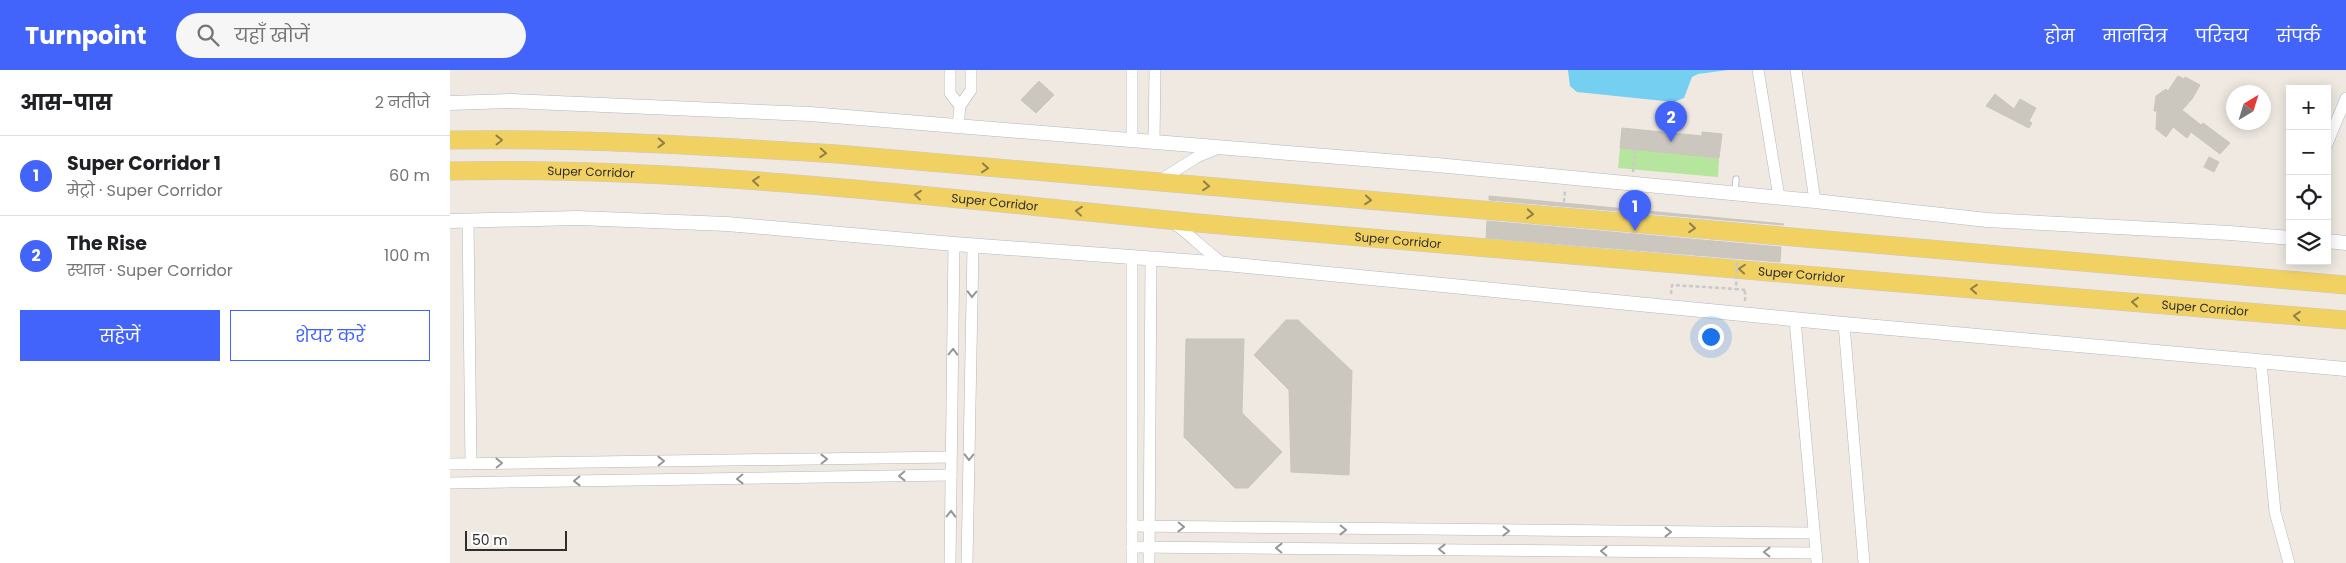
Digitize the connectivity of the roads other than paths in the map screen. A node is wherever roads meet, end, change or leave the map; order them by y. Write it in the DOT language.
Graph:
graph roads {
  1 [pos="950,70"];
  2 [pos="971,70"];
  3 [pos="1132,70"];
  4 [pos="1155,70"];
  5 [pos="1758,70"];
  6 [pos="1796,70"];
  7 [pos="2346,98"];
  8 [pos="450,103"];
  9 [pos="960,106"];
  10 [pos="958,126"];
  11 [pos="2331,134"];
  12 [pos="450,140"];
  13 [pos="1132,141"];
  14 [pos="1154,142"];
  15 [pos="1219,148"];
  16 [pos="450,171"];
  17 [pos="1158,182"];
  18 [pos="1779,197"];
  19 [pos="1815,201"];
  20 [pos="468,220"];
  21 [pos="1169,220"];
  22 [pos="450,221"];
  23 [pos="2286,238"];
  24 [pos="2331,241"];
  25 [pos="2346,243"];
  26 [pos="954,244"];
  27 [pos="973,246"];
  28 [pos="1132,257"];
  29 [pos="1151,258"];
  30 [pos="1226,264"];
  31 [pos="2346,285"];
  32 [pos="1795,320"];
  33 [pos="2346,320"];
  34 [pos="1844,324"];
  35 [pos="2261,362"];
  36 [pos="2346,369"];
  37 [pos="951,457"];
  38 [pos="450,464"];
  39 [pos="470,464"];
  40 [pos="951,475"];
  41 [pos="450,483"];
  42 [pos="1132,526"];
  43 [pos="1149,527"];
  44 [pos="1814,533"];
  45 [pos="1149,546"];
  46 [pos="1132,547"];
  47 [pos="1816,558"];
  48 [pos="950,563"];
  49 [pos="967,563"];
  50 [pos="1132,563"];
  51 [pos="1149,563"];
  52 [pos="1864,563"];
  53 [pos="2288,563"];
  1 -- 9 [label="street"];
  2 -- 9 [label="street"];
  3 -- 13 [label="street"];
  4 -- 14 [label="street"];
  5 -- 18 [label="street"];
  6 -- 19 [label="street"];
  7 -- 11 [label="street"];
  8 -- 10 [label="street"];
  9 -- 10 [label="street"];
  10 -- 13 [label="street"];
  12 -- 17 [label="main road, one-way"];
  13 -- 14 [label="street"];
  14 -- 15 [label="street"];
  15 -- 17 [label="street"];
  15 -- 18 [label="street"];
  21 -- 16 [label="main road, Super Corridor, one-way"];
  17 -- 31 [label="main road, one-way"];
  18 -- 19 [label="street"];
  19 -- 23 [label="street"];
  20 -- 22 [label="street"];
  20 -- 26 [label="street"];
  20 -- 39 [label="street"];
  21 -- 30 [label="street"];
  33 -- 21 [label="main road, Super Corridor, one-way"];
  24 -- 25 [label="street"];
  26 -- 27 [label="street"];
  37 -- 26 [label="street, one-way"];
  27 -- 28 [label="street"];
  27 -- 49 [label="street, one-way"];
  28 -- 29 [label="street"];
  28 -- 42 [label="street"];
  29 -- 30 [label="street"];
  29 -- 43 [label="street"];
  30 -- 32 [label="street"];
  32 -- 34 [label="street"];
  32 -- 44 [label="street"];
  34 -- 35 [label="street"];
  34 -- 52 [label="street"];
  35 -- 36 [label="street"];
  35 -- 53 [label="street"];
  39 -- 37 [label="street, one-way"];
  37 -- 40 [label="street"];
  38 -- 39 [label="street"];
  40 -- 41 [label="street, one-way"];
  48 -- 40 [label="street, one-way"];
  42 -- 43 [label="street"];
  42 -- 46 [label="street"];
  43 -- 44 [label="street, one-way"];
  43 -- 45 [label="street"];
  44 -- 47 [label="street"];
  45 -- 46 [label="street"];
  47 -- 45 [label="street, one-way"];
  45 -- 51 [label="street"];
  46 -- 50 [label="street"];
}
